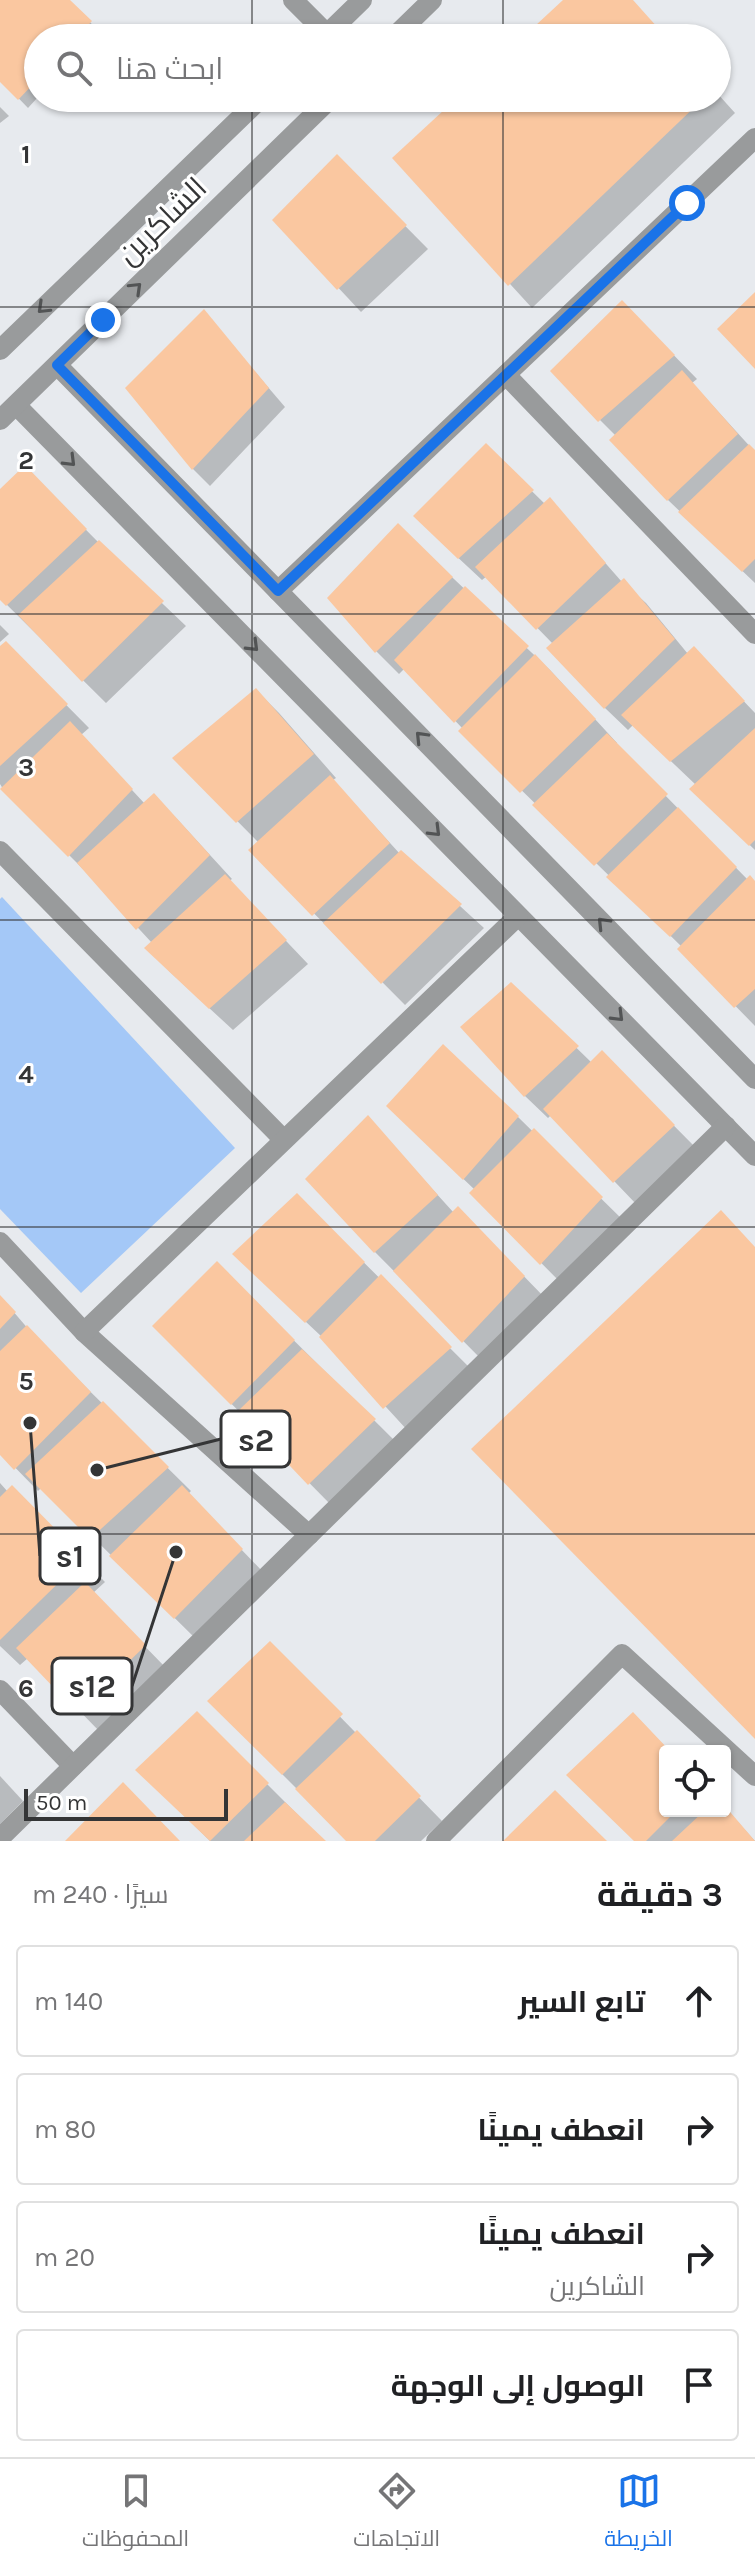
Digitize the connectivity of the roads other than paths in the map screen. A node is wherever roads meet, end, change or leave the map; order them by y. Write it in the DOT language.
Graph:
graph roads {
  1 [pos="293,0"];
  2 [pos="432,0"];
  3 [pos="348,5"];
  4 [pos="314,24"];
  5 [pos="334,24"];
  6 [pos="407,24"];
  7 [pos="246,112"];
  8 [pos="317,112"];
  9 [pos="755,138"];
  10 [pos="0,350"];
  11 [pos="57,365"];
  12 [pos="506,375"];
  13 [pos="16,405"];
  14 [pos="0,420"];
  15 [pos="278,591"];
  16 [pos="755,634"];
  17 [pos="2,856"];
  18 [pos="518,916"];
  19 [pos="755,1079"];
  20 [pos="726,1126"];
  21 [pos="283,1139"];
  22 [pos="755,1156"];
  23 [pos="0,1242"];
  24 [pos="84,1332"];
  25 [pos="309,1535"];
  26 [pos="0,1690"];
  27 [pos="73,1766"];
  28 [pos="755,1776"];
  29 [pos="0,1838"];
  30 [pos="436,1841"];
  1 -- 4 [label="street"];
  2 -- 6 [label="street"];
  3 -- 5 [label="street"];
  7 -- 10 [label="street, الشاكرين, one-way"];
  11 -- 8 [label="street, الشاكرين, one-way"];
  9 -- 12 [label="street"];
  11 -- 13 [label="street, الشاكرين"];
  11 -- 15 [label="street"];
  12 -- 15 [label="street"];
  12 -- 16 [label="street"];
  13 -- 14 [label="street, الشاكرين"];
  13 -- 18 [label="street, one-way"];
  19 -- 15 [label="street, one-way"];
  17 -- 21 [label="street"];
  18 -- 20 [label="street, one-way"];
  18 -- 21 [label="street"];
  20 -- 22 [label="street"];
  20 -- 25 [label="street"];
  21 -- 24 [label="street"];
  23 -- 24 [label="street"];
  24 -- 25 [label="street"];
  25 -- 27 [label="street"];
  26 -- 27 [label="street"];
  27 -- 29 [label="street"];
  28 -- 30 [label="street"];
}
